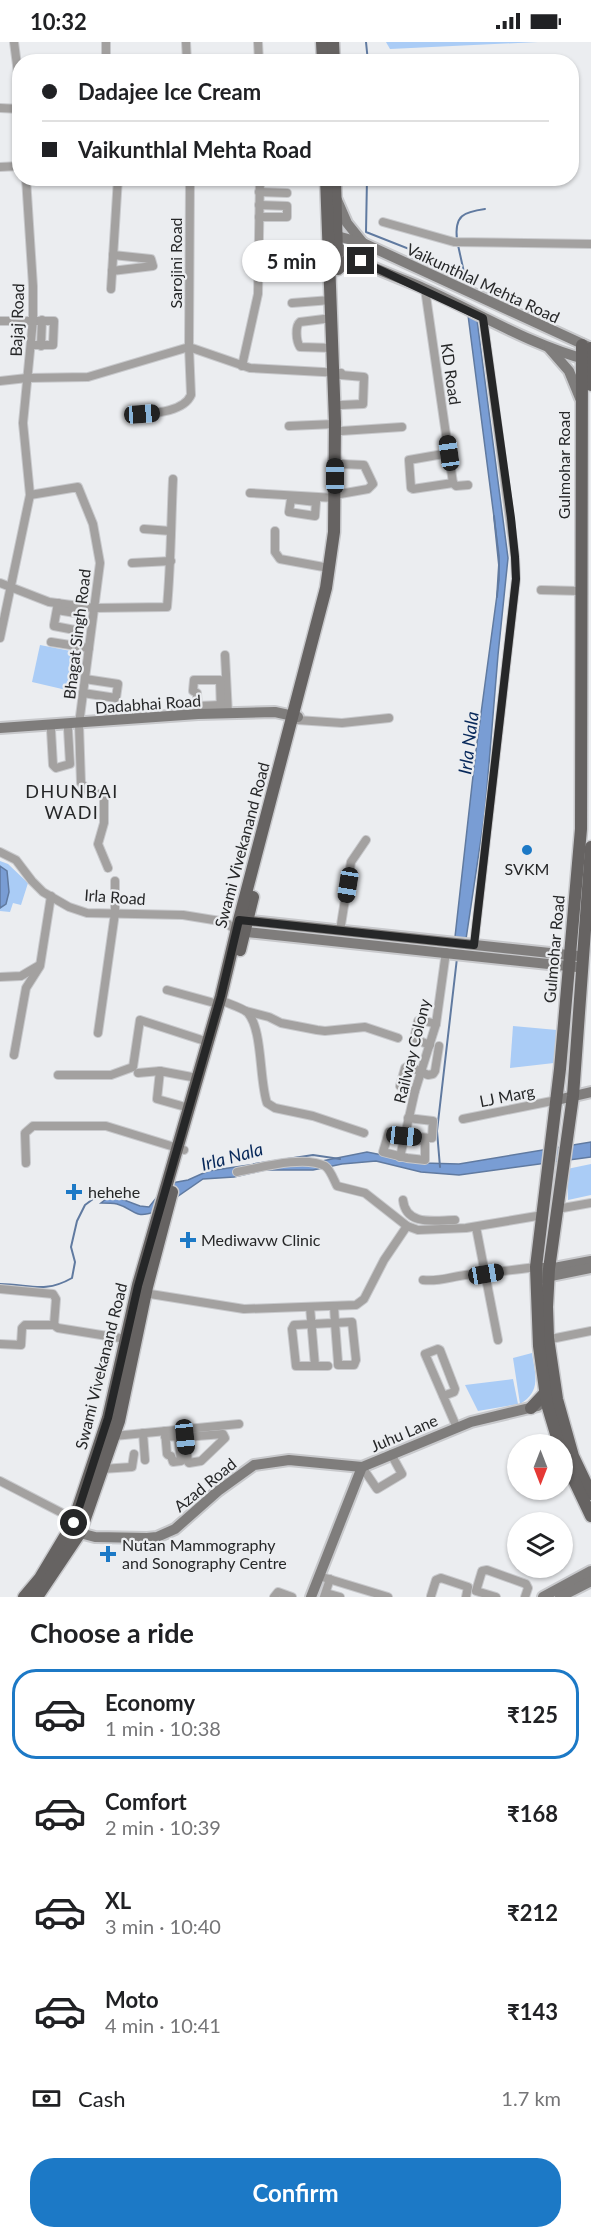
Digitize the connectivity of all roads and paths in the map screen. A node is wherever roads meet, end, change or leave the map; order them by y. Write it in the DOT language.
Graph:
graph roads {
  1 [pos="27,186"];
  2 [pos="118,186"];
  3 [pos="190,186"];
  4 [pos="260,186"];
  5 [pos="327,186"];
  6 [pos="335,186"];
  7 [pos="260,192"];
  8 [pos="287,193"];
  9 [pos="336,198"];
  10 [pos="287,202"];
  11 [pos="260,203"];
  12 [pos="260,218"];
  13 [pos="383,222"];
  14 [pos="334,240"];
  15 [pos="363,243"];
  16 [pos="591,244"];
  17 [pos="384,253"];
  18 [pos="114,255"];
  19 [pos="361,261"];
  20 [pos="376,268"];
  21 [pos="338,269"];
  22 [pos="113,270"];
  23 [pos="111,289"];
  24 [pos="425,289"];
  25 [pos="331,300"];
  26 [pos="292,303"];
  27 [pos="332,318"];
  28 [pos="483,318"];
  29 [pos="37,320"];
  30 [pos="0,321"];
  31 [pos="32,345"];
  32 [pos="41,346"];
  33 [pos="546,346"];
  34 [pos="189,347"];
  35 [pos="588,347"];
  36 [pos="333,348"];
  37 [pos="588,360"];
  38 [pos="242,366"];
  39 [pos="338,373"];
  40 [pos="27,378"];
  41 [pos="0,381"];
  42 [pos="591,386"];
  43 [pos="581,401"];
  44 [pos="341,405"];
  45 [pos="142,414"];
  46 [pos="289,426"];
  47 [pos="402,427"];
  48 [pos="339,430"];
  49 [pos="367,434"];
  50 [pos="449,453"];
  51 [pos="341,464"];
  52 [pos="173,479"];
  53 [pos="453,483"];
  54 [pos="468,485"];
  55 [pos="586,492"];
  56 [pos="250,493"];
  57 [pos="30,495"];
  58 [pos="337,496"];
  59 [pos="144,529"];
  60 [pos="171,531"];
  61 [pos="275,531"];
  62 [pos="586,559"];
  63 [pos="171,561"];
  64 [pos="132,563"];
  65 [pos="329,568"];
  66 [pos="0,583"];
  67 [pos="12,587"];
  68 [pos="541,590"];
  69 [pos="580,591"];
  70 [pos="57,606"];
  71 [pos="70,608"];
  72 [pos="94,608"];
  73 [pos="81,623"];
  74 [pos="92,624"];
  75 [pos="53,631"];
  76 [pos="79,635"];
  77 [pos="90,637"];
  78 [pos="0,639"];
  79 [pos="51,642"];
  80 [pos="78,647"];
  81 [pos="89,648"];
  82 [pos="225,654"];
  83 [pos="223,682"];
  84 [pos="198,710"];
  85 [pos="223,711"];
  86 [pos="297,718"];
  87 [pos="389,718"];
  88 [pos="0,728"];
  89 [pos="74,728"];
  90 [pos="51,732"];
  91 [pos="0,733"];
  92 [pos="588,831"];
  93 [pos="366,840"];
  94 [pos="591,847"];
  95 [pos="0,852"];
  96 [pos="108,868"];
  97 [pos="115,881"];
  98 [pos="51,896"];
  99 [pos="115,913"];
  100 [pos="239,925"];
  101 [pos="340,931"];
  102 [pos="474,945"];
  103 [pos="456,949"];
  104 [pos="577,961"];
  105 [pos="40,966"];
  106 [pos="0,977"];
  107 [pos="167,990"];
  108 [pos="222,1003"];
  109 [pos="246,1011"];
  110 [pos="436,1024"];
  111 [pos="98,1033"];
  112 [pos="398,1038"];
  113 [pos="208,1042"];
  114 [pos="430,1045"];
  115 [pos="439,1046"];
  116 [pos="14,1055"];
  117 [pos="160,1071"];
  118 [pos="421,1071"];
  119 [pos="138,1073"];
  120 [pos="58,1075"];
  121 [pos="197,1078"];
  122 [pos="415,1091"];
  123 [pos="591,1092"];
  124 [pos="573,1096"];
  125 [pos="557,1100"];
  126 [pos="189,1108"];
  127 [pos="408,1118"];
  128 [pos="463,1119"];
  129 [pos="364,1133"];
  130 [pos="404,1138"];
  131 [pos="181,1149"];
  132 [pos="400,1157"];
  133 [pos="26,1163"];
  134 [pos="237,1172"];
  135 [pos="403,1200"];
  136 [pos="591,1203"];
  137 [pos="557,1209"];
  138 [pos="543,1215"];
  139 [pos="418,1220"];
  140 [pos="455,1220"];
  141 [pos="407,1226"];
  142 [pos="476,1227"];
  143 [pos="418,1230"];
  144 [pos="591,1261"];
  145 [pos="591,1269"];
  146 [pos="543,1273"];
  147 [pos="486,1274"];
  148 [pos="423,1280"];
  149 [pos="0,1289"];
  150 [pos="141,1293"];
  151 [pos="0,1294"];
  152 [pos="334,1306"];
  153 [pos="310,1307"];
  154 [pos="335,1323"];
  155 [pos="312,1324"];
  156 [pos="54,1325"];
  157 [pos="591,1331"];
  158 [pos="126,1339"];
  159 [pos="498,1340"];
  160 [pos="544,1342"];
  161 [pos="0,1344"];
  162 [pos="315,1366"];
  163 [pos="328,1366"];
  164 [pos="443,1396"];
  165 [pos="550,1399"];
  166 [pos="531,1408"];
  167 [pos="239,1424"];
  168 [pos="457,1428"];
  169 [pos="143,1433"];
  170 [pos="185,1433"];
  171 [pos="557,1434"];
  172 [pos="114,1436"];
  173 [pos="391,1454"];
  174 [pos="362,1467"];
  175 [pos="102,1469"];
  176 [pos="573,1478"];
  177 [pos="0,1481"];
  178 [pos="591,1494"];
  179 [pos="591,1515"];
  180 [pos="77,1528"];
  181 [pos="591,1571"];
  182 [pos="319,1576"];
  183 [pos="330,1579"];
  184 [pos="591,1581"];
  185 [pos="325,1595"];
  186 [pos="431,1596"];
  187 [pos="24,1597"];
  188 [pos="37,1597"];
  189 [pos="274,1597"];
  190 [pos="292,1597"];
  191 [pos="311,1597"];
  192 [pos="340,1597"];
  193 [pos="388,1597"];
  194 [pos="465,1597"];
  195 [pos="496,1597"];
  196 [pos="525,1597"];
  197 [pos="543,1597"];
  198 [pos="560,1597"];
  1 -- 29 [label="street, Bajaj Road"];
  2 -- 18 [label="street"];
  3 -- 34 [label="street, Sarojini Road"];
  4 -- 7 [label="street"];
  5 -- 14 [label="main road, Swami Vivekanand Road"];
  6 -- 9 [label="main road, Swami Vivekanand Road"];
  7 -- 8 [label="street"];
  7 -- 11 [label="street"];
  9 -- 14 [label="main road, Swami Vivekanand Road"];
  9 -- 15 [label="street"];
  10 -- 11 [label="street"];
  11 -- 12 [label="street"];
  11 -- 12 [label="street"];
  12 -- 38 [label="street"];
  13 -- 16 [label="street"];
  14 -- 15 [label="street, Vaikunthlal Mehta Road"];
  14 -- 19 [label="street, Vaikunthlal Mehta Road"];
  14 -- 21 [label="main road, Swami Vivekanand Road"];
  14 -- 25 [label="main road, Swami Vivekanand Road"];
  15 -- 17 [label="street, Vaikunthlal Mehta Road"];
  17 -- 20 [label="street"];
  17 -- 35 [label="street, Vaikunthlal Mehta Road"];
  18 -- 22 [label="street"];
  18 -- 22 [label="street"];
  19 -- 20 [label="street, Vaikunthlal Mehta Road"];
  19 -- 21 [label="main road"];
  20 -- 24 [label="street, Vaikunthlal Mehta Road"];
  21 -- 39 [label="main road, Swami Vivekanand Road"];
  22 -- 23 [label="street"];
  24 -- 28 [label="street, Vaikunthlal Mehta Road"];
  24 -- 50 [label="street, KD Road"];
  25 -- 26 [label="street"];
  25 -- 27 [label="main road, Swami Vivekanand Road"];
  27 -- 36 [label="main road, Swami Vivekanand Road"];
  27 -- 36 [label="street"];
  28 -- 33 [label="street, Vaikunthlal Mehta Road"];
  28 -- 102 [label="street"];
  29 -- 30 [label="street"];
  29 -- 31 [label="street, Bajaj Road"];
  29 -- 32 [label="street"];
  29 -- 32 [label="street"];
  31 -- 32 [label="street"];
  31 -- 40 [label="street, Bajaj Road"];
  33 -- 37 [label="street, Vaikunthlal Mehta Road"];
  33 -- 43 [label="street"];
  34 -- 38 [label="street"];
  34 -- 40 [label="street"];
  34 -- 45 [label="street, Sarojini Road"];
  35 -- 37 [label="main road, Gulmohar Road"];
  36 -- 39 [label="main road, Swami Vivekanand Road"];
  37 -- 42 [label="main road, Gulmohar Road"];
  37 -- 43 [label="main road, Gulmohar Road"];
  38 -- 39 [label="street"];
  39 -- 44 [label="main road, Swami Vivekanand Road"];
  39 -- 44 [label="street"];
  39 -- 48 [label="main road, Swami Vivekanand Road"];
  40 -- 41 [label="street"];
  40 -- 57 [label="street, Bajaj Road"];
  43 -- 55 [label="main road, Gulmohar Road"];
  44 -- 48 [label="main road, Swami Vivekanand Road"];
  46 -- 48 [label="street"];
  47 -- 48 [label="street"];
  48 -- 49 [label="street"];
  48 -- 51 [label="main road, Swami Vivekanand Road"];
  48 -- 58 [label="main road, Swami Vivekanand Road"];
  50 -- 53 [label="street, KD Road"];
  50 -- 53 [label="street"];
  51 -- 58 [label="main road, Swami Vivekanand Road"];
  51 -- 58 [label="street"];
  52 -- 60 [label="street"];
  53 -- 54 [label="street"];
  55 -- 62 [label="main road, Gulmohar Road"];
  56 -- 58 [label="street"];
  57 -- 67 [label="street, Bajaj Road"];
  57 -- 72 [label="street, Bhagat Singh Road"];
  58 -- 65 [label="main road, Swami Vivekanand Road"];
  58 -- 86 [label="main road, Swami Vivekanand Road"];
  59 -- 60 [label="street"];
  60 -- 63 [label="street"];
  61 -- 65 [label="street"];
  62 -- 69 [label="main road, Gulmohar Road"];
  63 -- 64 [label="street"];
  63 -- 72 [label="street"];
  65 -- 86 [label="main road, Swami Vivekanand Road"];
  66 -- 67 [label="street"];
  67 -- 70 [label="street"];
  67 -- 78 [label="street, Bajaj Road"];
  68 -- 69 [label="street"];
  69 -- 92 [label="main road, Gulmohar Road"];
  70 -- 71 [label="street"];
  70 -- 73 [label="street"];
  71 -- 72 [label="street"];
  71 -- 73 [label="street"];
  72 -- 74 [label="street, Bhagat Singh Road"];
  73 -- 74 [label="street"];
  74 -- 77 [label="street, Bhagat Singh Road"];
  75 -- 76 [label="street"];
  76 -- 77 [label="street"];
  76 -- 80 [label="street"];
  77 -- 81 [label="street, Bhagat Singh Road"];
  79 -- 80 [label="street"];
  80 -- 81 [label="street"];
  81 -- 89 [label="street, Bhagat Singh Road"];
  82 -- 83 [label="street"];
  83 -- 84 [label="street"];
  83 -- 85 [label="street"];
  84 -- 85 [label="street, Dadabhai Road"];
  84 -- 89 [label="street, Dadabhai Road"];
  85 -- 86 [label="street, Dadabhai Road"];
  86 -- 87 [label="street"];
  86 -- 89 [label="street, Dadabhai Road"];
  86 -- 100 [label="main road, Swami Vivekanand Road"];
  88 -- 89 [label="street, Dadabhai Road"];
  89 -- 90 [label="street, Dadabhai Road"];
  89 -- 90 [label="street"];
  89 -- 96 [label="street"];
  90 -- 91 [label="street, Dadabhai Road"];
  92 -- 104 [label="main road, Gulmohar Road"];
  93 -- 101 [label="street"];
  94 -- 104 [label="main road, Gulmohar Road"];
  95 -- 98 [label="street, Irla Road"];
  97 -- 99 [label="street"];
  98 -- 99 [label="street, Irla Road"];
  98 -- 105 [label="street"];
  99 -- 100 [label="street, Irla Road"];
  99 -- 111 [label="street"];
  100 -- 101 [label="street"];
  100 -- 103 [label="street"];
  100 -- 108 [label="main road, Swami Vivekanand Road"];
  101 -- 103 [label="street"];
  102 -- 103 [label="street"];
  102 -- 104 [label="street"];
  103 -- 104 [label="street"];
  103 -- 110 [label="street, Railway Colony"];
  104 -- 124 [label="main road, Gulmohar Road"];
  104 -- 125 [label="main road, Gulmohar Road"];
  105 -- 106 [label="street"];
  105 -- 116 [label="street"];
  107 -- 108 [label="street"];
  108 -- 109 [label="street"];
  108 -- 113 [label="main road, Swami Vivekanand Road"];
  108 -- 131 [label="main road, Swami Vivekanand Road"];
  109 -- 112 [label="street"];
  109 -- 129 [label="street"];
  110 -- 114 [label="street, Railway Colony"];
  110 -- 114 [label="street"];
  113 -- 120 [label="street"];
  113 -- 121 [label="main road, Swami Vivekanand Road"];
  114 -- 118 [label="street, Railway Colony"];
  115 -- 118 [label="street"];
  117 -- 119 [label="street"];
  117 -- 121 [label="street"];
  117 -- 126 [label="street"];
  118 -- 122 [label="street, Railway Colony"];
  118 -- 122 [label="street"];
  121 -- 126 [label="main road, Swami Vivekanand Road"];
  122 -- 127 [label="street, Railway Colony"];
  123 -- 124 [label="street"];
  124 -- 125 [label="street"];
  124 -- 137 [label="main road, Gulmohar Road"];
  125 -- 128 [label="street, LJ Marg"];
  125 -- 138 [label="main road, Gulmohar Road"];
  126 -- 131 [label="main road, Swami Vivekanand Road"];
  127 -- 130 [label="street, Railway Colony"];
  127 -- 130 [label="street"];
  130 -- 132 [label="street, Railway Colony"];
  130 -- 132 [label="street"];
  130 -- 132 [label="street"];
  131 -- 133 [label="street"];
  131 -- 150 [label="main road, Swami Vivekanand Road"];
  134 -- 141 [label="street"];
  135 -- 139 [label="street"];
  136 -- 137 [label="street"];
  137 -- 146 [label="main road, Gulmohar Road"];
  138 -- 142 [label="street"];
  138 -- 146 [label="main road, Gulmohar Road"];
  139 -- 140 [label="street"];
  139 -- 143 [label="street"];
  141 -- 143 [label="street"];
  141 -- 152 [label="street"];
  142 -- 143 [label="street"];
  142 -- 147 [label="street"];
  144 -- 146 [label="street"];
  145 -- 146 [label="street"];
  146 -- 147 [label="street"];
  146 -- 160 [label="main road, Gulmohar Road"];
  147 -- 148 [label="street"];
  147 -- 159 [label="street"];
  149 -- 151 [label="street"];
  149 -- 156 [label="street"];
  150 -- 153 [label="street"];
  150 -- 158 [label="main road, Swami Vivekanand Road"];
  150 -- 172 [label="main road, Swami Vivekanand Road"];
  152 -- 153 [label="street"];
  152 -- 154 [label="street"];
  153 -- 155 [label="street"];
  154 -- 154 [label="street"];
  154 -- 155 [label="street"];
  155 -- 162 [label="street"];
  155 -- 162 [label="street"];
  156 -- 158 [label="street"];
  156 -- 161 [label="street"];
  157 -- 160 [label="street"];
  158 -- 180 [label="main road, Swami Vivekanand Road"];
  160 -- 165 [label="main road, Gulmohar Road"];
  162 -- 163 [label="street"];
  164 -- 164 [label="street"];
  164 -- 168 [label="street"];
  165 -- 166 [label="main road"];
  165 -- 171 [label="main road, Gulmohar Road"];
  165 -- 178 [label="main road, Gulmohar Road"];
  166 -- 168 [label="street, Juhu Lane"];
  167 -- 170 [label="street"];
  168 -- 173 [label="street, Juhu Lane"];
  169 -- 170 [label="street"];
  169 -- 172 [label="street"];
  169 -- 175 [label="street"];
  170 -- 170 [label="street"];
  172 -- 175 [label="main road, Swami Vivekanand Road"];
  173 -- 174 [label="street, Juhu Lane"];
  173 -- 174 [label="street"];
  174 -- 180 [label="street, Azad Road"];
  174 -- 182 [label="street, Juhu Lane"];
  175 -- 180 [label="main road, Swami Vivekanand Road"];
  176 -- 179 [label="main road"];
  177 -- 180 [label="street"];
  180 -- 187 [label="main road, Swami Vivekanand Road"];
  180 -- 188 [label="main road, Swami Vivekanand Road"];
  181 -- 197 [label="street"];
  182 -- 183 [label="street"];
  182 -- 191 [label="street, Juhu Lane"];
  183 -- 185 [label="street"];
  183 -- 193 [label="street"];
  184 -- 198 [label="street"];
  185 -- 192 [label="street"];
  186 -- 194 [label="street"];
  189 -- 190 [label="street"];
  195 -- 196 [label="street"];
}
